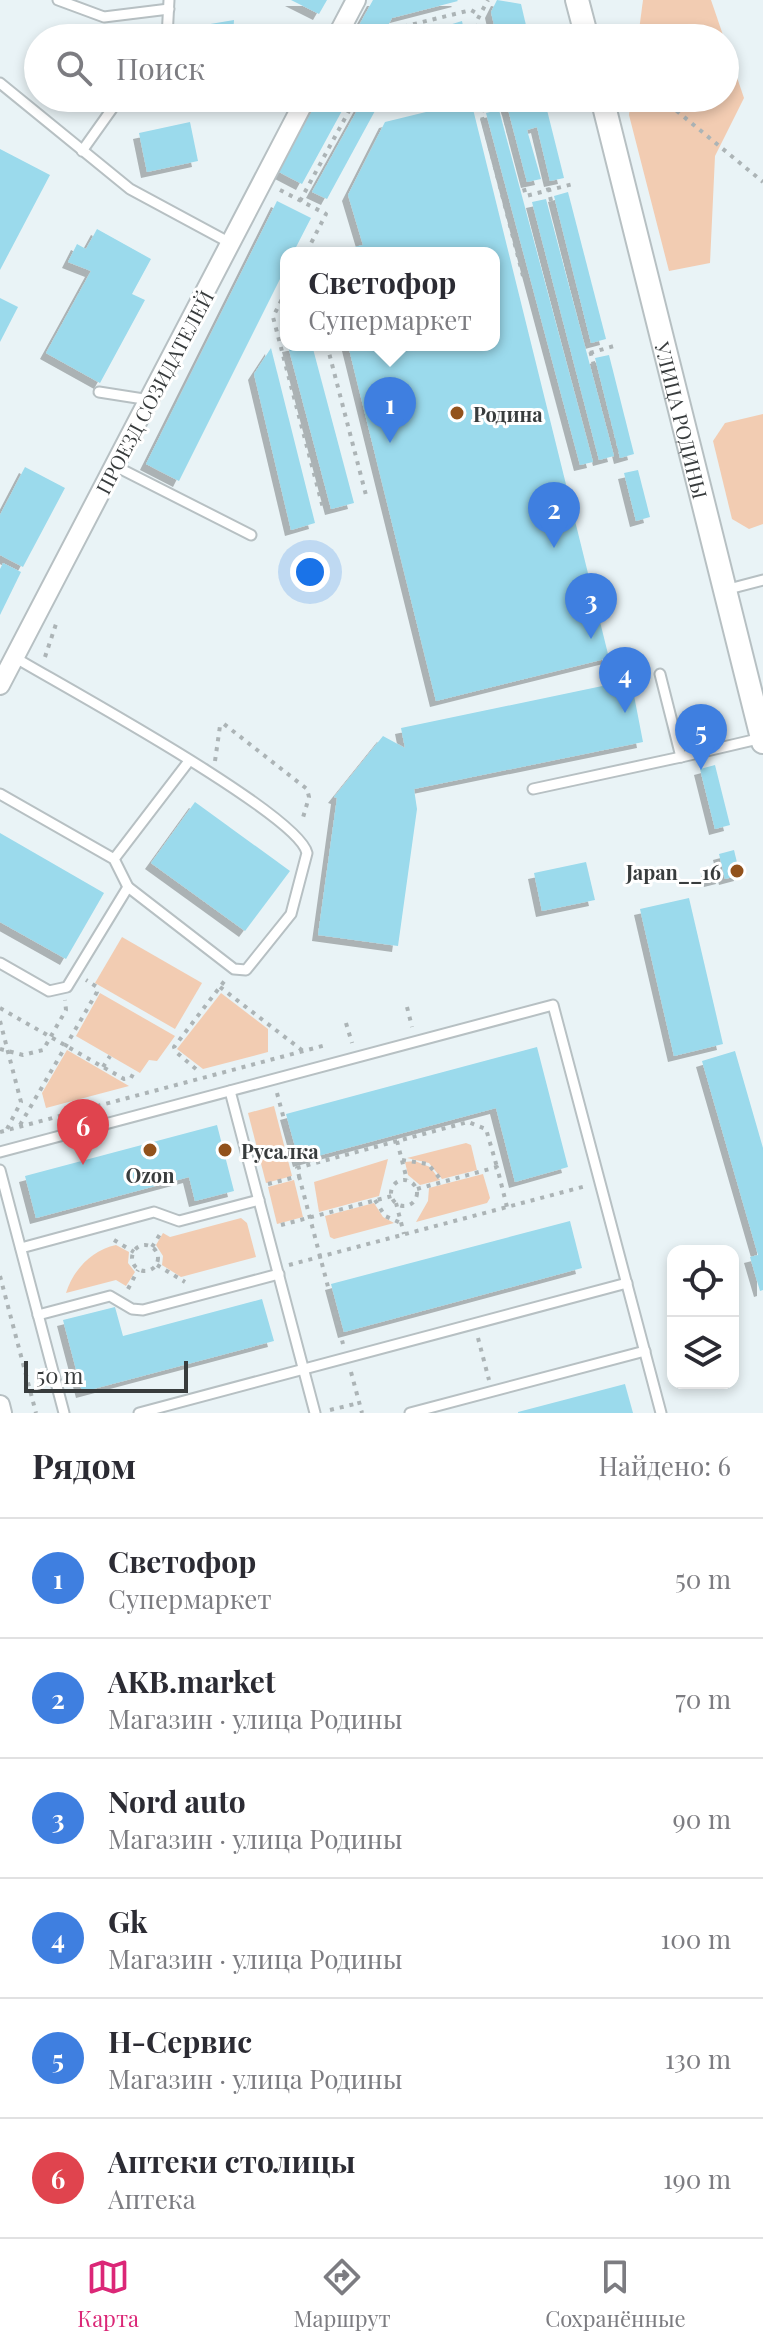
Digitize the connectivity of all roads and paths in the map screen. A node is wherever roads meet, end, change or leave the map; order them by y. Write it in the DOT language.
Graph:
graph roads {
  1 [pos="58,0"];
  2 [pos="356,0"];
  3 [pos="488,0"];
  4 [pos="577,0"];
  5 [pos="169,4"];
  6 [pos="480,15"];
  7 [pos="168,24"];
  8 [pos="343,24"];
  9 [pos="414,24"];
  10 [pos="475,24"];
  11 [pos="583,24"];
  12 [pos="0,83"];
  13 [pos="24,103"];
  14 [pos="35,112"];
  15 [pos="110,112"];
  16 [pos="299,112"];
  17 [pos="348,112"];
  18 [pos="482,112"];
  19 [pos="503,112"];
  20 [pos="606,112"];
  21 [pos="678,112"];
  22 [pos="535,139"];
  23 [pos="82,151"];
  24 [pos="264,182"];
  25 [pos="763,182"];
  26 [pos="573,184"];
  27 [pos="548,190"];
  28 [pos="300,201"];
  29 [pos="232,244"];
  30 [pos="309,247"];
  31 [pos="523,276"];
  32 [pos="280,303"];
  33 [pos="280,344"];
  34 [pos="614,346"];
  35 [pos="282,351"];
  36 [pos="329,351"];
  37 [pos="590,353"];
  38 [pos="99,392"];
  39 [pos="150,400"];
  40 [pos="617,454"];
  41 [pos="115,466"];
  42 [pos="367,499"];
  43 [pos="323,508"];
  44 [pos="251,535"];
  45 [pos="763,580"];
  46 [pos="725,590"];
  47 [pos="57,623"];
  48 [pos="14,657"];
  49 [pos="39,672"];
  50 [pos="660,674"];
  51 [pos="0,685"];
  52 [pos="762,740"];
  53 [pos="217,747"];
  54 [pos="681,757"];
  55 [pos="189,761"];
  56 [pos="533,789"];
  57 [pos="0,794"];
  58 [pos="297,836"];
  59 [pos="114,859"];
  60 [pos="128,887"];
  61 [pos="0,963"];
  62 [pos="234,969"];
  63 [pos="77,975"];
  64 [pos="220,987"];
  65 [pos="61,991"];
  66 [pos="407,1007"];
  67 [pos="0,1008"];
  68 [pos="0,1021"];
  69 [pos="346,1023"];
  70 [pos="51,1037"];
  71 [pos="416,1041"];
  72 [pos="326,1045"];
  73 [pos="65,1046"];
  74 [pos="0,1049"];
  75 [pos="303,1051"];
  76 [pos="8,1052"];
  77 [pos="110,1056"];
  78 [pos="355,1057"];
  79 [pos="103,1067"];
  80 [pos="196,1069"];
  81 [pos="135,1070"];
  82 [pos="274,1079"];
  83 [pos="230,1091"];
  84 [pos="19,1126"];
  85 [pos="3,1131"];
  86 [pos="397,1141"];
  87 [pos="0,1152"];
  88 [pos="402,1160"];
  89 [pos="497,1167"];
  90 [pos="297,1168"];
  91 [pos="0,1170"];
  92 [pos="299,1176"];
  93 [pos="407,1180"];
  94 [pos="442,1182"];
  95 [pos="600,1182"];
  96 [pos="256,1187"];
  97 [pos="417,1189"];
  98 [pos="392,1196"];
  99 [pos="259,1200"];
  100 [pos="375,1200"];
  101 [pos="396,1203"];
  102 [pos="507,1207"];
  103 [pos="310,1218"];
  104 [pos="401,1223"];
  105 [pos="267,1229"];
  106 [pos="404,1234"];
  107 [pos="21,1248"];
  108 [pos="320,1257"];
  109 [pos="157,1265"];
  110 [pos="138,1270"];
  111 [pos="278,1271"];
  112 [pos="0,1276"];
  113 [pos="627,1283"];
  114 [pos="190,1297"];
  115 [pos="121,1301"];
  116 [pos="38,1315"];
  117 [pos="474,1324"];
  118 [pos="645,1351"];
  119 [pos="347,1358"];
  120 [pos="304,1369"];
  121 [pos="492,1391"];
  122 [pos="359,1403"];
  123 [pos="0,1405"];
  124 [pos="2,1413"];
  125 [pos="36,1413"];
  126 [pos="64,1413"];
  127 [pos="139,1413"];
  128 [pos="317,1413"];
  129 [pos="362,1413"];
  130 [pos="410,1413"];
  131 [pos="661,1413"];
  1 -- 5 [label="lane"];
  2 -- 8 [label="street"];
  3 -- 6 [label="path"];
  4 -- 11 [label="street"];
  5 -- 7 [label="lane"];
  6 -- 9 [label="path"];
  6 -- 10 [label="path"];
  12 -- 13 [label="lane"];
  14 -- 23 [label="lane"];
  15 -- 23 [label="lane"];
  16 -- 24 [label="street, ПРОЕЗД СОЗИДАТЕЛЕЙ"];
  17 -- 28 [label="path"];
  18 -- 31 [label="path"];
  19 -- 27 [label="path"];
  20 -- 46 [label="street, УЛИЦА РОДИНЫ"];
  21 -- 25 [label="path"];
  22 -- 27 [label="path"];
  23 -- 29 [label="lane"];
  24 -- 28 [label="path"];
  24 -- 29 [label="street, ПРОЕЗД СОЗИДАТЕЛЕЙ"];
  26 -- 27 [label="path"];
  27 -- 37 [label="path"];
  28 -- 30 [label="path"];
  29 -- 39 [label="street, ПРОЕЗД СОЗИДАТЕЛЕЙ"];
  32 -- 33 [label="path"];
  34 -- 37 [label="path"];
  35 -- 43 [label="path"];
  36 -- 42 [label="path"];
  37 -- 40 [label="path"];
  38 -- 39 [label="lane"];
  39 -- 41 [label="street, ПРОЕЗД СОЗИДАТЕЛЕЙ"];
  41 -- 44 [label="lane"];
  41 -- 48 [label="street, ПРОЕЗД СОЗИДАТЕЛЕЙ"];
  45 -- 46 [label="lane"];
  46 -- 52 [label="street, УЛИЦА РОДИНЫ"];
  47 -- 49 [label="path"];
  48 -- 49 [label="lane"];
  48 -- 51 [label="street, ПРОЕЗД СОЗИДАТЕЛЕЙ"];
  49 -- 55 [label="lane"];
  50 -- 54 [label="lane"];
  52 -- 54 [label="lane"];
  53 -- 58 [label="path"];
  54 -- 56 [label="lane"];
  55 -- 58 [label="lane"];
  55 -- 59 [label="lane"];
  57 -- 59 [label="lane"];
  58 -- 62 [label="lane"];
  59 -- 60 [label="lane"];
  60 -- 62 [label="lane"];
  60 -- 63 [label="lane"];
  61 -- 65 [label="lane"];
  62 -- 64 [label="path"];
  63 -- 65 [label="lane"];
  63 -- 73 [label="path"];
  64 -- 75 [label="path"];
  64 -- 80 [label="path"];
  65 -- 70 [label="path"];
  66 -- 71 [label="path"];
  67 -- 70 [label="path"];
  68 -- 76 [label="path"];
  69 -- 78 [label="path"];
  70 -- 73 [label="path"];
  70 -- 76 [label="path"];
  71 -- 78 [label="lane"];
  71 -- 95 [label="lane"];
  72 -- 75 [label="path"];
  73 -- 79 [label="path"];
  73 -- 84 [label="path"];
  74 -- 76 [label="path"];
  75 -- 84 [label="path"];
  76 -- 85 [label="path"];
  77 -- 79 [label="path"];
  78 -- 82 [label="lane"];
  79 -- 81 [label="path"];
  82 -- 83 [label="lane"];
  82 -- 90 [label="path"];
  83 -- 87 [label="lane"];
  83 -- 96 [label="lane"];
  84 -- 85 [label="path"];
  86 -- 88 [label="path"];
  86 -- 89 [label="path"];
  86 -- 90 [label="path"];
  88 -- 93 [label="path"];
  88 -- 94 [label="path"];
  89 -- 94 [label="path"];
  89 -- 102 [label="path"];
  90 -- 92 [label="path"];
  91 -- 107 [label="lane"];
  92 -- 96 [label="path"];
  92 -- 103 [label="path"];
  93 -- 97 [label="path"];
  93 -- 98 [label="path"];
  94 -- 97 [label="path"];
  95 -- 102 [label="path"];
  95 -- 113 [label="lane"];
  96 -- 99 [label="lane"];
  97 -- 101 [label="path"];
  98 -- 100 [label="path"];
  98 -- 101 [label="path"];
  99 -- 105 [label="lane"];
  99 -- 107 [label="lane"];
  100 -- 103 [label="path"];
  100 -- 104 [label="path"];
  101 -- 104 [label="path"];
  102 -- 106 [label="path"];
  103 -- 105 [label="path"];
  103 -- 108 [label="path"];
  104 -- 106 [label="path"];
  105 -- 111 [label="lane"];
  106 -- 108 [label="path"];
  107 -- 116 [label="lane"];
  108 -- 111 [label="path"];
  108 -- 119 [label="path"];
  109 -- 110 [label="path"];
  109 -- 110 [label="path"];
  109 -- 114 [label="path"];
  110 -- 115 [label="path"];
  111 -- 114 [label="lane"];
  111 -- 120 [label="lane"];
  112 -- 125 [label="path"];
  113 -- 117 [label="lane"];
  113 -- 118 [label="lane"];
  114 -- 115 [label="lane"];
  115 -- 116 [label="lane"];
  116 -- 126 [label="lane"];
  117 -- 119 [label="lane"];
  117 -- 121 [label="path"];
  118 -- 121 [label="lane"];
  118 -- 131 [label="lane"];
  119 -- 120 [label="lane"];
  119 -- 122 [label="path"];
  120 -- 127 [label="lane"];
  120 -- 128 [label="lane"];
  121 -- 130 [label="lane"];
  122 -- 128 [label="path"];
  122 -- 129 [label="path"];
  123 -- 124 [label="street"];
}
